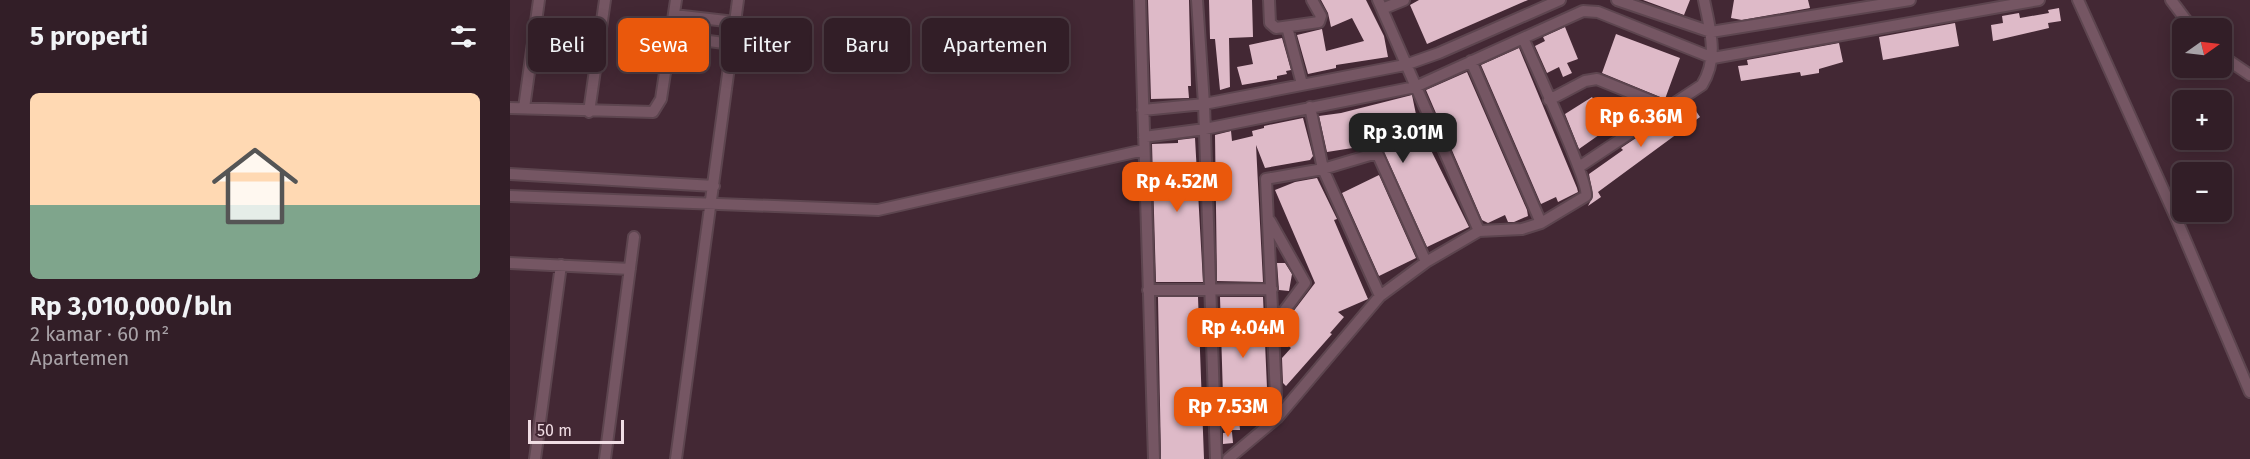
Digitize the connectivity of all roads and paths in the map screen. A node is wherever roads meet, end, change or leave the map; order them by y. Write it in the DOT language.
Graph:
graph roads {
  1 [pos="539,0"];
  2 [pos="605,0"];
  3 [pos="676,0"];
  4 [pos="738,0"];
  5 [pos="1140,0"];
  6 [pos="1197,0"];
  7 [pos="1269,0"];
  8 [pos="1312,0"];
  9 [pos="1404,0"];
  10 [pos="1561,0"];
  11 [pos="1617,0"];
  12 [pos="1704,0"];
  13 [pos="1910,0"];
  14 [pos="2038,0"];
  15 [pos="2078,0"];
  16 [pos="2171,0"];
  17 [pos="1380,5"];
  18 [pos="1987,5"];
  19 [pos="674,15"];
  20 [pos="1570,16"];
  21 [pos="673,18"];
  22 [pos="736,18"];
  23 [pos="2184,18"];
  24 [pos="721,20"];
  25 [pos="1287,27"];
  26 [pos="1715,32"];
  27 [pos="1523,38"];
  28 [pos="1719,56"];
  29 [pos="1471,61"];
  30 [pos="2232,63"];
  31 [pos="1406,65"];
  32 [pos="665,72"];
  33 [pos="728,72"];
  34 [pos="2250,75"];
  35 [pos="1302,84"];
  36 [pos="1415,87"];
  37 [pos="1549,100"];
  38 [pos="1204,104"];
  39 [pos="1310,107"];
  40 [pos="1666,107"];
  41 [pos="510,108"];
  42 [pos="524,108"];
  43 [pos="1143,110"];
  44 [pos="589,112"];
  45 [pos="1205,129"];
  46 [pos="1144,137"];
  47 [pos="1144,150"];
  48 [pos="1579,167"];
  49 [pos="1323,169"];
  50 [pos="510,174"];
  51 [pos="566,178"];
  52 [pos="714,186"];
  53 [pos="510,196"];
  54 [pos="565,198"];
  55 [pos="711,206"];
  56 [pos="1270,220"];
  57 [pos="1541,223"];
  58 [pos="1479,231"];
  59 [pos="634,237"];
  60 [pos="510,262"];
  61 [pos="1426,262"];
  62 [pos="561,266"];
  63 [pos="630,270"];
  64 [pos="1209,289"];
  65 [pos="1272,289"];
  66 [pos="1148,290"];
  67 [pos="1380,296"];
  68 [pos="1273,326"];
  69 [pos="2250,392"];
  70 [pos="1277,418"];
  71 [pos="535,459"];
  72 [pos="605,459"];
  73 [pos="676,459"];
  74 [pos="1154,459"];
  75 [pos="1216,459"];
  76 [pos="1228,459"];
  1 -- 42 [label="street"];
  2 -- 44 [label="street"];
  3 -- 19 [label="street"];
  4 -- 22 [label="street"];
  5 -- 43 [label="street"];
  6 -- 38 [label="street"];
  7 -- 25 [label="street"];
  8 -- 25 [label="street"];
  9 -- 17 [label="street"];
  10 -- 20 [label="street"];
  10 -- 31 [label="street"];
  11 -- 26 [label="street"];
  12 -- 26 [label="street"];
  13 -- 26 [label="street"];
  14 -- 18 [label="street"];
  15 -- 69 [label="street"];
  16 -- 23 [label="street"];
  17 -- 31 [label="street"];
  18 -- 28 [label="street"];
  19 -- 21 [label="street"];
  19 -- 24 [label="street"];
  20 -- 27 [label="street"];
  20 -- 28 [label="street"];
  25 -- 35 [label="street"];
  26 -- 28 [label="street"];
  27 -- 29 [label="street"];
  27 -- 37 [label="street"];
  28 -- 40 [label="street"];
  29 -- 36 [label="street"];
  29 -- 57 [label="street"];
  30 -- 34 [label="street"];
  31 -- 35 [label="street"];
  31 -- 36 [label="street"];
  32 -- 44 [label="street"];
  33 -- 52 [label="street"];
  35 -- 38 [label="street"];
  36 -- 39 [label="street"];
  36 -- 58 [label="street"];
  37 -- 40 [label="street"];
  37 -- 48 [label="street"];
  38 -- 43 [label="street"];
  38 -- 45 [label="street"];
  39 -- 45 [label="street"];
  39 -- 49 [label="street"];
  40 -- 48 [label="street"];
  41 -- 42 [label="street"];
  42 -- 44 [label="street"];
  43 -- 46 [label="street"];
  45 -- 46 [label="street"];
  45 -- 64 [label="street"];
  46 -- 47 [label="street"];
  47 -- 55 [label="street"];
  47 -- 66 [label="street"];
  48 -- 57 [label="street"];
  49 -- 56 [label="street"];
  49 -- 61 [label="street"];
  49 -- 67 [label="street"];
  50 -- 51 [label="street"];
  51 -- 52 [label="street"];
  51 -- 54 [label="street"];
  52 -- 55 [label="street"];
  53 -- 54 [label="street"];
  54 -- 55 [label="street"];
  55 -- 73 [label="street"];
  56 -- 65 [label="street"];
  56 -- 68 [label="street"];
  57 -- 58 [label="street"];
  58 -- 61 [label="street"];
  59 -- 63 [label="street"];
  60 -- 62 [label="street"];
  61 -- 67 [label="street"];
  62 -- 63 [label="street"];
  62 -- 71 [label="street"];
  63 -- 72 [label="street"];
  64 -- 65 [label="street"];
  64 -- 66 [label="street"];
  64 -- 75 [label="street"];
  65 -- 68 [label="street"];
  66 -- 74 [label="street"];
  67 -- 70 [label="street"];
  68 -- 70 [label="street"];
  70 -- 76 [label="street"];
}
